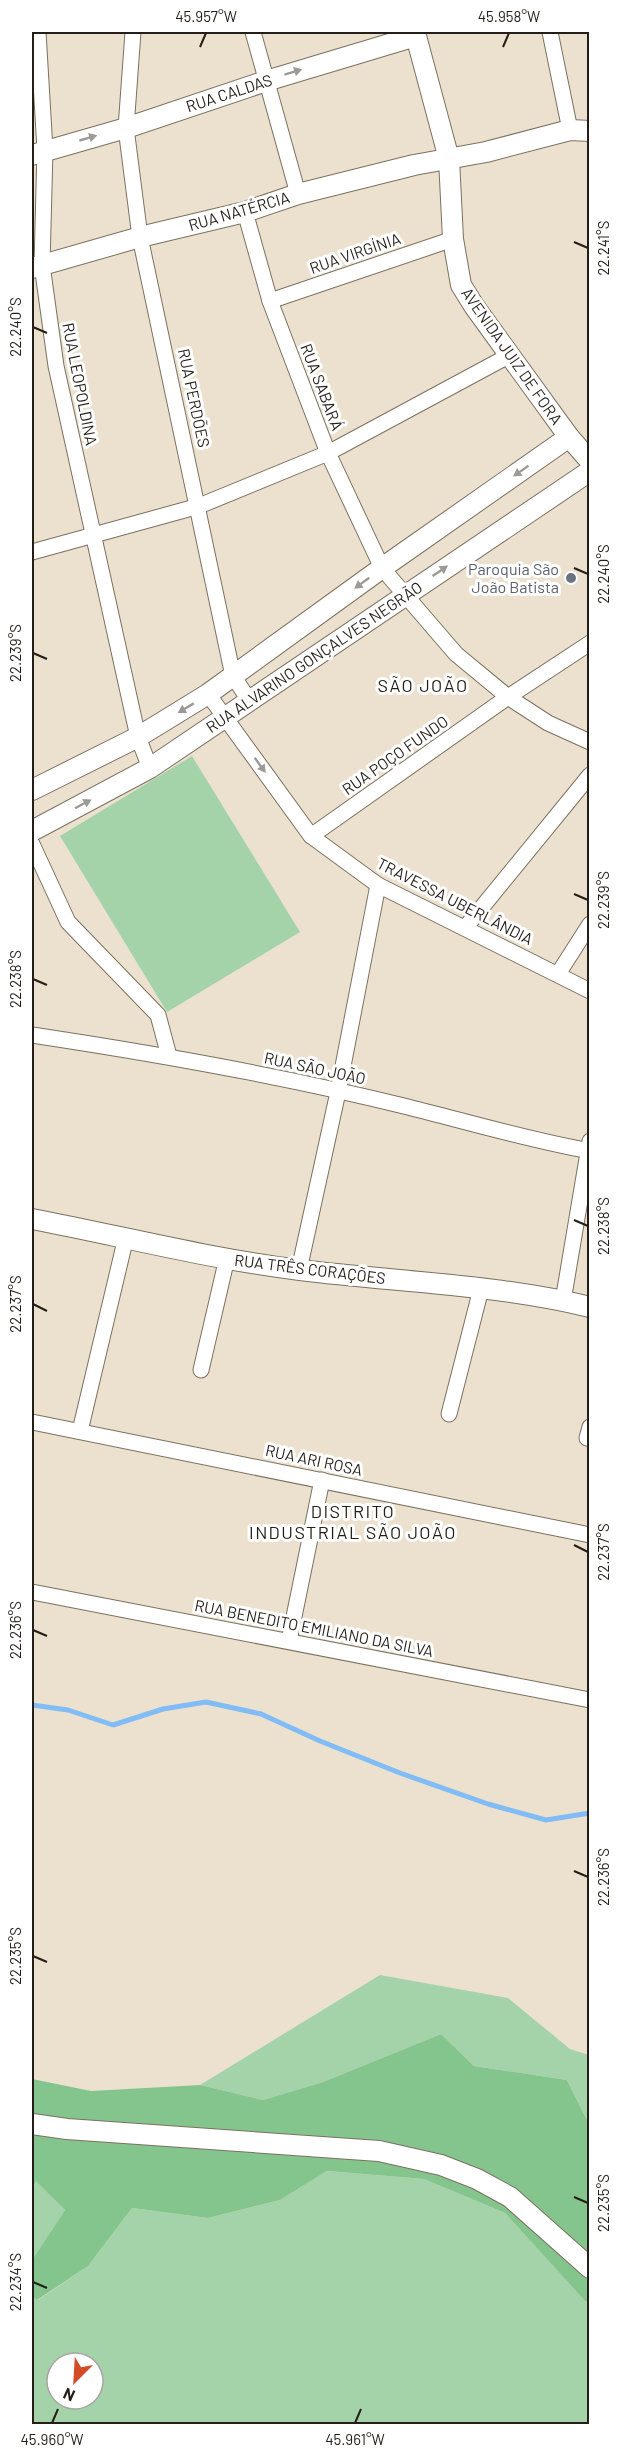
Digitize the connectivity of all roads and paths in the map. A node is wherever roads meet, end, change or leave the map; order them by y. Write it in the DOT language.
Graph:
graph roads {
  1 [pos="38,32"];
  2 [pos="133,32"];
  3 [pos="253,32"];
  4 [pos="550,32"];
  5 [pos="419,33"];
  6 [pos="266,81"];
  7 [pos="36,85"];
  8 [pos="126,128"];
  9 [pos="580,130"];
  10 [pos="38,153"];
  11 [pos="449,159"];
  12 [pos="298,194"];
  13 [pos="244,212"];
  14 [pos="140,237"];
  15 [pos="453,239"];
  16 [pos="37,266"];
  17 [pos="270,301"];
  18 [pos="510,355"];
  19 [pos="569,437"];
  20 [pos="328,453"];
  21 [pos="590,461"];
  22 [pos="590,471"];
  23 [pos="199,506"];
  24 [pos="92,535"];
  25 [pos="32,552"];
  26 [pos="382,568"];
  27 [pos="404,595"];
  28 [pos="590,643"];
  29 [pos="233,676"];
  30 [pos="208,694"];
  31 [pos="508,697"];
  32 [pos="249,700"];
  33 [pos="225,718"];
  34 [pos="138,736"];
  35 [pos="590,742"];
  36 [pos="150,768"];
  37 [pos="590,775"];
  38 [pos="32,790"];
  39 [pos="32,831"];
  40 [pos="311,836"];
  41 [pos="32,844"];
  42 [pos="378,885"];
  43 [pos="590,924"];
  44 [pos="465,928"];
  45 [pos="558,974"];
  46 [pos="590,992"];
  47 [pos="32,1035"];
  48 [pos="169,1056"];
  49 [pos="338,1092"];
  50 [pos="589,1148"];
  51 [pos="32,1219"];
  52 [pos="126,1237"];
  53 [pos="226,1258"];
  54 [pos="299,1270"];
  55 [pos="481,1289"];
  56 [pos="563,1301"];
  57 [pos="590,1307"];
  58 [pos="201,1370"];
  59 [pos="449,1414"];
  60 [pos="32,1422"];
  61 [pos="80,1431"];
  62 [pos="322,1480"];
  63 [pos="590,1535"];
  64 [pos="32,1592"];
  65 [pos="289,1641"];
  66 [pos="590,1700"];
  67 [pos="32,2124"];
  68 [pos="590,2268"];
  1 -- 7 [label="street, RUA LEOPOLDINA"];
  2 -- 8 [label="street, RUA PERDÕES"];
  3 -- 6 [label="street"];
  4 -- 9 [label="street"];
  6 -- 5 [label="street, RUA CALDAS, one-way"];
  5 -- 11 [label="street, AVENIDA JUIZ DE FORA"];
  6 -- 8 [label="street, RUA CALDAS"];
  6 -- 12 [label="street"];
  7 -- 10 [label="street, RUA LEOPOLDINA"];
  10 -- 8 [label="street, RUA CALDAS, one-way"];
  8 -- 14 [label="street, RUA PERDÕES"];
  9 -- 11 [label="street, RUA NATÉRCIA"];
  10 -- 16 [label="street, RUA LEOPOLDINA"];
  11 -- 12 [label="street, RUA NATÉRCIA"];
  11 -- 15 [label="street, AVENIDA JUIZ DE FORA"];
  12 -- 13 [label="street, RUA NATÉRCIA"];
  13 -- 14 [label="street, RUA NATÉRCIA"];
  13 -- 17 [label="street, RUA SABARÁ"];
  14 -- 16 [label="street, RUA NATÉRCIA"];
  14 -- 23 [label="street, RUA PERDÕES"];
  15 -- 17 [label="street, RUA VIRGÍNIA"];
  15 -- 18 [label="street, AVENIDA JUIZ DE FORA"];
  16 -- 24 [label="street, RUA LEOPOLDINA"];
  17 -- 20 [label="street, RUA SABARÁ"];
  18 -- 19 [label="street, AVENIDA JUIZ DE FORA"];
  18 -- 20 [label="street"];
  19 -- 21 [label="street, AVENIDA JUIZ DE FORA"];
  19 -- 26 [label="street, RUA ALVARINO GONÇALVES NEGRÃO, one-way"];
  20 -- 23 [label="street"];
  20 -- 26 [label="street, RUA SABARÁ"];
  27 -- 22 [label="street, RUA ALVARINO GONÇALVES NEGRÃO, one-way"];
  23 -- 24 [label="street"];
  23 -- 29 [label="street, RUA PERDÕES"];
  24 -- 25 [label="street"];
  24 -- 34 [label="street, RUA LEOPOLDINA"];
  26 -- 27 [label="street, RUA SABARÁ"];
  26 -- 29 [label="street, RUA ALVARINO GONÇALVES NEGRÃO, one-way"];
  27 -- 31 [label="street, RUA SABARÁ"];
  27 -- 32 [label="street, RUA ALVARINO GONÇALVES NEGRÃO"];
  28 -- 31 [label="street, RUA POÇO FUNDO"];
  29 -- 30 [label="street, RUA ALVARINO GONÇALVES NEGRÃO"];
  29 -- 32 [label="street"];
  30 -- 33 [label="street, TRAVESSA UBERLÂNDIA"];
  30 -- 34 [label="street, RUA ALVARINO GONÇALVES NEGRÃO, one-way"];
  31 -- 35 [label="street, RUA SABARÁ"];
  31 -- 40 [label="street, RUA POÇO FUNDO"];
  32 -- 33 [label="street, RUA ALVARINO GONÇALVES NEGRÃO"];
  33 -- 36 [label="street, RUA ALVARINO GONÇALVES NEGRÃO"];
  33 -- 40 [label="street, TRAVESSA UBERLÂNDIA, one-way"];
  34 -- 36 [label="street, RUA LEOPOLDINA"];
  34 -- 38 [label="street, RUA ALVARINO GONÇALVES NEGRÃO"];
  39 -- 36 [label="street, RUA ALVARINO GONÇALVES NEGRÃO, one-way"];
  37 -- 44 [label="street"];
  40 -- 42 [label="street, TRAVESSA UBERLÂNDIA"];
  41 -- 48 [label="street"];
  42 -- 44 [label="street, TRAVESSA UBERLÂNDIA"];
  42 -- 49 [label="street"];
  43 -- 45 [label="street"];
  44 -- 45 [label="street, TRAVESSA UBERLÂNDIA"];
  45 -- 46 [label="street, TRAVESSA UBERLÂNDIA"];
  47 -- 48 [label="street, RUA SÃO JOÃO"];
  48 -- 49 [label="street, RUA SÃO JOÃO"];
  49 -- 50 [label="street, RUA SÃO JOÃO"];
  49 -- 54 [label="street"];
  50 -- 56 [label="street"];
  51 -- 52 [label="street, RUA TRÊS CORAÇÕES"];
  52 -- 53 [label="street, RUA TRÊS CORAÇÕES"];
  52 -- 61 [label="street"];
  53 -- 54 [label="street, RUA TRÊS CORAÇÕES"];
  53 -- 58 [label="street"];
  54 -- 55 [label="street, RUA TRÊS CORAÇÕES"];
  55 -- 56 [label="street, RUA TRÊS CORAÇÕES"];
  55 -- 59 [label="street"];
  56 -- 57 [label="street, RUA TRÊS CORAÇÕES"];
  60 -- 61 [label="street, RUA ARI ROSA"];
  61 -- 62 [label="street, RUA ARI ROSA"];
  62 -- 63 [label="street, RUA ARI ROSA"];
  62 -- 65 [label="street"];
  64 -- 65 [label="street, RUA BENEDITO EMILIANO DA SILVA"];
  65 -- 66 [label="street, RUA BENEDITO EMILIANO DA SILVA"];
  67 -- 68 [label="street"];
}
